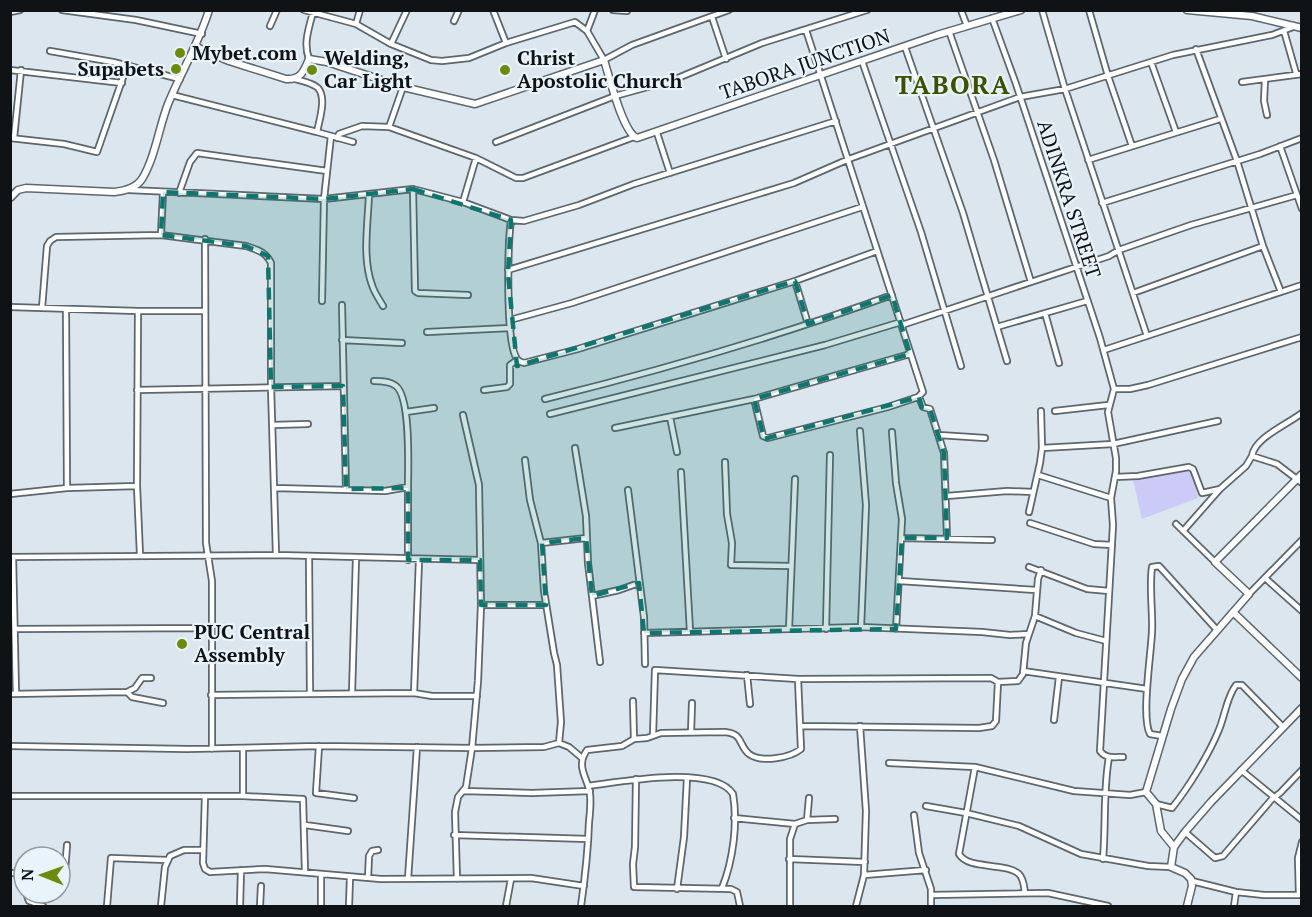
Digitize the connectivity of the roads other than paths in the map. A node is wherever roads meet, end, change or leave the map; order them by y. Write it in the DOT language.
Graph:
graph roads {
  1 [pos="20,10"];
  2 [pos="62,10"];
  3 [pos="209,10"];
  4 [pos="277,10"];
  5 [pos="304,10"];
  6 [pos="360,10"];
  7 [pos="407,10"];
  8 [pos="459,10"];
  9 [pos="493,10"];
  10 [pos="595,10"];
  11 [pos="613,10"];
  12 [pos="729,10"];
  13 [pos="845,10"];
  14 [pos="867,10"];
  15 [pos="961,10"];
  16 [pos="1021,10"];
  17 [pos="1042,10"];
  18 [pos="1089,10"];
  19 [pos="1187,10"];
  20 [pos="83,11"];
  21 [pos="627,11"];
  22 [pos="10,12"];
  23 [pos="313,12"];
  24 [pos="712,17"];
  25 [pos="845,18"];
  26 [pos="992,18"];
  27 [pos="454,21"];
  28 [pos="356,24"];
  29 [pos="270,26"];
  30 [pos="967,26"];
  31 [pos="1293,27"];
  32 [pos="1302,28"];
  33 [pos="806,30"];
  34 [pos="587,31"];
  35 [pos="949,31"];
  36 [pos="1284,31"];
  37 [pos="202,34"];
  38 [pos="506,43"];
  39 [pos="392,44"];
  40 [pos="905,47"];
  41 [pos="196,48"];
  42 [pos="1196,49"];
  43 [pos="50,51"];
  44 [pos="309,59"];
  45 [pos="726,59"];
  46 [pos="603,60"];
  47 [pos="862,60"];
  48 [pos="1151,62"];
  49 [pos="127,66"];
  50 [pos="10,70"];
  51 [pos="21,70"];
  52 [pos="820,74"];
  53 [pos="1299,74"];
  54 [pos="1108,76"];
  55 [pos="180,79"];
  56 [pos="295,79"];
  57 [pos="1265,79"];
  58 [pos="1242,82"];
  59 [pos="122,84"];
  60 [pos="403,87"];
  61 [pos="1065,89"];
  62 [pos="172,95"];
  63 [pos="615,96"];
  64 [pos="1020,98"];
  65 [pos="977,113"];
  66 [pos="1268,116"];
  67 [pos="1220,118"];
  68 [pos="836,121"];
  69 [pos="389,127"];
  70 [pos="932,128"];
  71 [pos="317,132"];
  72 [pos="1176,132"];
  73 [pos="657,133"];
  74 [pos="334,137"];
  75 [pos="12,138"];
  76 [pos="634,138"];
  77 [pos="1302,138"];
  78 [pos="353,142"];
  79 [pos="496,142"];
  80 [pos="890,144"];
  81 [pos="1132,146"];
  82 [pos="1280,146"];
  83 [pos="476,158"];
  84 [pos="849,159"];
  85 [pos="1088,160"];
  86 [pos="1237,161"];
  87 [pos="327,171"];
  88 [pos="670,173"];
  89 [pos="413,189"];
  90 [pos="10,190"];
  91 [pos="18,190"];
  92 [pos="126,190"];
  93 [pos="163,192"];
  94 [pos="179,193"];
  95 [pos="369,194"];
  96 [pos="1297,195"];
  97 [pos="10,198"];
  98 [pos="324,199"];
  99 [pos="463,202"];
  100 [pos="1102,203"];
  101 [pos="862,207"];
  102 [pos="1252,207"];
  103 [pos="1302,209"];
  104 [pos="511,220"];
  105 [pos="161,235"];
  106 [pos="206,239"];
  107 [pos="1263,246"];
  108 [pos="1119,250"];
  109 [pos="877,251"];
  110 [pos="1075,266"];
  111 [pos="508,270"];
  112 [pos="795,281"];
  113 [pos="1031,282"];
  114 [pos="1302,285"];
  115 [pos="1281,292"];
  116 [pos="1132,293"];
  117 [pos="468,295"];
  118 [pos="892,295"];
  119 [pos="988,296"];
  120 [pos="322,301"];
  121 [pos="1087,301"];
  122 [pos="342,305"];
  123 [pos="383,306"];
  124 [pos="10,307"];
  125 [pos="42,308"];
  126 [pos="66,309"];
  127 [pos="138,311"];
  128 [pos="205,311"];
  129 [pos="945,311"];
  130 [pos="1045,313"];
  131 [pos="510,320"];
  132 [pos="808,324"];
  133 [pos="901,324"];
  134 [pos="997,327"];
  135 [pos="511,328"];
  136 [pos="427,332"];
  137 [pos="1147,336"];
  138 [pos="1302,337"];
  139 [pos="342,340"];
  140 [pos="402,343"];
  141 [pos="1104,350"];
  142 [pos="910,354"];
  143 [pos="517,360"];
  144 [pos="1007,361"];
  145 [pos="1059,363"];
  146 [pos="961,366"];
  147 [pos="374,381"];
  148 [pos="343,386"];
  149 [pos="271,387"];
  150 [pos="205,389"];
  151 [pos="1113,389"];
  152 [pos="137,390"];
  153 [pos="484,390"];
  154 [pos="919,398"];
  155 [pos="545,399"];
  156 [pos="754,399"];
  157 [pos="1108,404"];
  158 [pos="434,408"];
  159 [pos="1041,411"];
  160 [pos="1055,411"];
  161 [pos="406,412"];
  162 [pos="550,414"];
  163 [pos="1302,414"];
  164 [pos="463,415"];
  165 [pos="670,417"];
  166 [pos="1218,421"];
  167 [pos="308,424"];
  168 [pos="273,425"];
  169 [pos="615,428"];
  170 [pos="860,431"];
  171 [pos="892,432"];
  172 [pos="939,435"];
  173 [pos="985,438"];
  174 [pos="1113,444"];
  175 [pos="575,448"];
  176 [pos="1042,448"];
  177 [pos="677,452"];
  178 [pos="830,455"];
  179 [pos="1252,456"];
  180 [pos="525,460"];
  181 [pos="725,462"];
  182 [pos="681,472"];
  183 [pos="1038,475"];
  184 [pos="1115,477"];
  185 [pos="795,479"];
  186 [pos="1300,479"];
  187 [pos="138,486"];
  188 [pos="408,487"];
  189 [pos="67,488"];
  190 [pos="275,488"];
  191 [pos="346,489"];
  192 [pos="1220,489"];
  193 [pos="628,490"];
  194 [pos="1033,492"];
  195 [pos="10,494"];
  196 [pos="947,496"];
  197 [pos="1111,498"];
  198 [pos="1029,512"];
  199 [pos="1030,523"];
  200 [pos="1176,524"];
  201 [pos="1183,531"];
  202 [pos="586,538"];
  203 [pos="902,538"];
  204 [pos="947,538"];
  205 [pos="992,540"];
  206 [pos="1302,540"];
  207 [pos="541,543"];
  208 [pos="1112,545"];
  209 [pos="1296,545"];
  210 [pos="1302,550"];
  211 [pos="140,555"];
  212 [pos="207,555"];
  213 [pos="276,555"];
  214 [pos="309,556"];
  215 [pos="12,557"];
  216 [pos="356,558"];
  217 [pos="408,560"];
  218 [pos="418,560"];
  219 [pos="480,560"];
  220 [pos="1215,562"];
  221 [pos="791,566"];
  222 [pos="1029,567"];
  223 [pos="1041,570"];
  224 [pos="1265,578"];
  225 [pos="900,581"];
  226 [pos="639,583"];
  227 [pos="1036,590"];
  228 [pos="1109,591"];
  229 [pos="1249,594"];
  230 [pos="592,596"];
  231 [pos="481,605"];
  232 [pos="546,605"];
  233 [pos="1302,611"];
  234 [pos="1233,612"];
  235 [pos="1035,616"];
  236 [pos="861,627"];
  237 [pos="211,628"];
  238 [pos="16,629"];
  239 [pos="789,629"];
  240 [pos="826,629"];
  241 [pos="896,629"];
  242 [pos="1217,630"];
  243 [pos="690,631"];
  244 [pos="644,633"];
  245 [pos="1029,634"];
  246 [pos="1107,641"];
  247 [pos="600,662"];
  248 [pos="645,664"];
  249 [pos="1023,672"];
  250 [pos="747,675"];
  251 [pos="1059,677"];
  252 [pos="151,678"];
  253 [pos="1302,678"];
  254 [pos="798,679"];
  255 [pos="998,682"];
  256 [pos="1104,682"];
  257 [pos="1147,689"];
  258 [pos="127,692"];
  259 [pos="352,693"];
  260 [pos="414,693"];
  261 [pos="13,694"];
  262 [pos="310,694"];
  263 [pos="211,695"];
  264 [pos="477,696"];
  265 [pos="633,701"];
  266 [pos="163,703"];
  267 [pos="692,703"];
  268 [pos="750,704"];
  269 [pos="1302,708"];
  270 [pos="1054,720"];
  271 [pos="800,726"];
  272 [pos="860,726"];
  273 [pos="1282,727"];
  274 [pos="691,732"];
  275 [pos="653,735"];
  276 [pos="1162,736"];
  277 [pos="634,739"];
  278 [pos="559,743"];
  279 [pos="10,746"];
  280 [pos="319,747"];
  281 [pos="417,747"];
  282 [pos="472,748"];
  283 [pos="212,749"];
  284 [pos="243,749"];
  285 [pos="1109,757"];
  286 [pos="1123,757"];
  287 [pos="582,758"];
  288 [pos="889,763"];
  289 [pos="975,767"];
  290 [pos="1241,770"];
  291 [pos="1302,770"];
  292 [pos="687,778"];
  293 [pos="636,779"];
  294 [pos="589,789"];
  295 [pos="463,792"];
  296 [pos="1106,792"];
  297 [pos="1146,792"];
  298 [pos="10,796"];
  299 [pos="206,796"];
  300 [pos="243,796"];
  301 [pos="1275,797"];
  302 [pos="354,798"];
  303 [pos="809,798"];
  304 [pos="1156,804"];
  305 [pos="926,806"];
  306 [pos="966,813"];
  307 [pos="914,815"];
  308 [pos="734,818"];
  309 [pos="835,819"];
  310 [pos="807,820"];
  311 [pos="1302,820"];
  312 [pos="795,824"];
  313 [pos="305,825"];
  314 [pos="348,831"];
  315 [pos="1185,832"];
  316 [pos="454,835"];
  317 [pos="588,839"];
  318 [pos="1302,842"];
  319 [pos="1174,847"];
  320 [pos="203,850"];
  321 [pos="378,850"];
  322 [pos="789,859"];
  323 [pos="1103,859"];
  324 [pos="167,860"];
  325 [pos="865,862"];
  326 [pos="1171,867"];
  327 [pos="241,870"];
  328 [pos="926,870"];
  329 [pos="305,872"];
  330 [pos="321,874"];
  331 [pos="864,875"];
  332 [pos="350,877"];
  333 [pos="368,878"];
  334 [pos="408,879"];
  335 [pos="457,879"];
  336 [pos="512,879"];
  337 [pos="1192,881"];
  338 [pos="261,886"];
  339 [pos="584,886"];
  340 [pos="722,888"];
  341 [pos="677,889"];
  342 [pos="1236,892"];
  343 [pos="1025,893"];
  344 [pos="931,895"];
  345 [pos="1069,898"];
  346 [pos="107,906"];
  347 [pos="161,906"];
  348 [pos="240,906"];
  349 [pos="260,906"];
  350 [pos="321,906"];
  351 [pos="349,906"];
  352 [pos="506,906"];
  353 [pos="581,906"];
  354 [pos="740,906"];
  355 [pos="790,906"];
  356 [pos="856,906"];
  357 [pos="931,906"];
  358 [pos="1065,906"];
  359 [pos="1108,906"];
  360 [pos="1187,906"];
  361 [pos="1234,906"];
  1 -- 22 [label="street"];
  2 -- 20 [label="street"];
  3 -- 37 [label="street"];
  4 -- 29 [label="street"];
  5 -- 23 [label="street"];
  6 -- 28 [label="street"];
  7 -- 39 [label="street"];
  8 -- 27 [label="street"];
  9 -- 38 [label="street"];
  10 -- 34 [label="street"];
  11 -- 21 [label="street"];
  12 -- 24 [label="street"];
  13 -- 25 [label="street"];
  14 -- 25 [label="street"];
  15 -- 30 [label="street"];
  16 -- 26 [label="street, TABORA JUNCTION"];
  17 -- 61 [label="street"];
  18 -- 54 [label="street"];
  19 -- 31 [label="street"];
  20 -- 37 [label="street"];
  23 -- 28 [label="street"];
  23 -- 44 [label="street"];
  24 -- 45 [label="street"];
  24 -- 46 [label="street"];
  25 -- 33 [label="street"];
  26 -- 30 [label="street, TABORA JUNCTION"];
  26 -- 64 [label="street, ADINKRA STREET"];
  28 -- 39 [label="street"];
  30 -- 35 [label="street, TABORA JUNCTION"];
  31 -- 32 [label="street"];
  31 -- 36 [label="street"];
  33 -- 45 [label="street"];
  33 -- 52 [label="street"];
  34 -- 38 [label="street"];
  34 -- 46 [label="street"];
  35 -- 40 [label="street, TABORA JUNCTION"];
  35 -- 65 [label="street"];
  36 -- 42 [label="street"];
  36 -- 53 [label="street"];
  37 -- 41 [label="street"];
  38 -- 39 [label="street"];
  40 -- 47 [label="street, TABORA JUNCTION"];
  40 -- 70 [label="street"];
  41 -- 55 [label="street"];
  41 -- 56 [label="street"];
  42 -- 48 [label="street"];
  42 -- 67 [label="street"];
  43 -- 49 [label="street"];
  44 -- 56 [label="street"];
  44 -- 60 [label="street"];
  45 -- 63 [label="street"];
  46 -- 60 [label="street"];
  46 -- 63 [label="street"];
  47 -- 52 [label="street, TABORA JUNCTION"];
  47 -- 80 [label="street"];
  48 -- 54 [label="street"];
  48 -- 72 [label="street"];
  49 -- 55 [label="street"];
  49 -- 59 [label="street"];
  50 -- 51 [label="street"];
  51 -- 59 [label="street"];
  51 -- 75 [label="street"];
  52 -- 68 [label="street"];
  52 -- 73 [label="street, TABORA JUNCTION"];
  53 -- 57 [label="street"];
  54 -- 61 [label="street"];
  54 -- 81 [label="street"];
  55 -- 62 [label="street"];
  56 -- 71 [label="street"];
  57 -- 58 [label="street"];
  57 -- 66 [label="street"];
  59 -- 75 [label="street"];
  60 -- 69 [label="street"];
  61 -- 64 [label="street"];
  61 -- 85 [label="street"];
  62 -- 71 [label="street"];
  62 -- 92 [label="street"];
  63 -- 76 [label="street"];
  63 -- 79 [label="street"];
  64 -- 65 [label="street"];
  64 -- 110 [label="street, ADINKRA STREET"];
  65 -- 70 [label="street"];
  65 -- 113 [label="street"];
  67 -- 72 [label="street"];
  67 -- 86 [label="street"];
  68 -- 84 [label="street"];
  68 -- 88 [label="street"];
  69 -- 74 [label="street"];
  69 -- 83 [label="street"];
  70 -- 80 [label="street"];
  70 -- 119 [label="street"];
  71 -- 74 [label="street"];
  72 -- 81 [label="street"];
  73 -- 76 [label="street, TABORA JUNCTION"];
  73 -- 88 [label="street"];
  74 -- 78 [label="street"];
  74 -- 87 [label="street"];
  76 -- 83 [label="street"];
  77 -- 82 [label="street"];
  80 -- 84 [label="street"];
  80 -- 129 [label="street"];
  81 -- 85 [label="street"];
  82 -- 86 [label="street"];
  82 -- 96 [label="street"];
  83 -- 99 [label="street"];
  84 -- 101 [label="street"];
  84 -- 111 [label="street"];
  85 -- 100 [label="street"];
  86 -- 100 [label="street"];
  86 -- 102 [label="street"];
  87 -- 94 [label="street"];
  87 -- 98 [label="street"];
  88 -- 104 [label="street"];
  89 -- 95 [label="street"];
  89 -- 99 [label="street"];
  89 -- 117 [label="street"];
  90 -- 91 [label="street"];
  91 -- 92 [label="street"];
  91 -- 97 [label="street"];
  92 -- 93 [label="street"];
  93 -- 94 [label="street"];
  93 -- 105 [label="street"];
  94 -- 98 [label="street"];
  95 -- 98 [label="street"];
  95 -- 123 [label="street"];
  96 -- 102 [label="street"];
  96 -- 103 [label="street"];
  98 -- 120 [label="street"];
  99 -- 104 [label="street"];
  100 -- 108 [label="street"];
  101 -- 109 [label="street"];
  101 -- 131 [label="street"];
  102 -- 107 [label="street"];
  102 -- 108 [label="street"];
  104 -- 111 [label="street"];
  105 -- 106 [label="street"];
  105 -- 125 [label="street"];
  106 -- 128 [label="street"];
  106 -- 149 [label="street"];
  107 -- 115 [label="street"];
  107 -- 116 [label="street"];
  108 -- 110 [label="street"];
  108 -- 116 [label="street"];
  109 -- 112 [label="street"];
  109 -- 118 [label="street"];
  110 -- 113 [label="street"];
  110 -- 121 [label="street, ADINKRA STREET"];
  111 -- 131 [label="street"];
  112 -- 132 [label="street"];
  112 -- 143 [label="street"];
  113 -- 119 [label="street"];
  114 -- 115 [label="street"];
  115 -- 137 [label="street"];
  116 -- 137 [label="street"];
  118 -- 132 [label="street"];
  118 -- 133 [label="street"];
  119 -- 129 [label="street"];
  119 -- 134 [label="street"];
  121 -- 130 [label="street"];
  121 -- 141 [label="street, ADINKRA STREET"];
  122 -- 139 [label="street"];
  124 -- 125 [label="street"];
  125 -- 126 [label="street"];
  126 -- 127 [label="street"];
  126 -- 189 [label="street"];
  127 -- 128 [label="street"];
  127 -- 152 [label="street"];
  128 -- 150 [label="street"];
  129 -- 133 [label="street"];
  129 -- 146 [label="street"];
  130 -- 134 [label="street"];
  130 -- 145 [label="street"];
  131 -- 135 [label="street"];
  132 -- 155 [label="street"];
  133 -- 142 [label="street"];
  133 -- 162 [label="street"];
  134 -- 144 [label="street"];
  135 -- 136 [label="street"];
  135 -- 143 [label="street"];
  137 -- 141 [label="street"];
  138 -- 151 [label="street"];
  139 -- 140 [label="street"];
  139 -- 148 [label="street"];
  141 -- 151 [label="street, ADINKRA STREET"];
  142 -- 154 [label="street"];
  142 -- 156 [label="street"];
  143 -- 153 [label="street"];
  147 -- 161 [label="street"];
  148 -- 149 [label="street"];
  148 -- 191 [label="street"];
  149 -- 150 [label="street"];
  149 -- 168 [label="street"];
  150 -- 152 [label="street"];
  150 -- 212 [label="street"];
  151 -- 157 [label="street"];
  152 -- 187 [label="street"];
  154 -- 156 [label="street"];
  154 -- 172 [label="street"];
  156 -- 165 [label="street"];
  157 -- 160 [label="street"];
  157 -- 174 [label="street"];
  158 -- 161 [label="street"];
  159 -- 176 [label="street"];
  161 -- 188 [label="street"];
  163 -- 179 [label="street"];
  164 -- 219 [label="street"];
  165 -- 169 [label="street"];
  165 -- 177 [label="street"];
  166 -- 174 [label="street"];
  167 -- 168 [label="street"];
  168 -- 190 [label="street"];
  170 -- 236 [label="street"];
  171 -- 203 [label="street"];
  172 -- 173 [label="street"];
  172 -- 196 [label="street"];
  174 -- 176 [label="street"];
  174 -- 184 [label="street"];
  175 -- 202 [label="street"];
  176 -- 183 [label="street"];
  178 -- 240 [label="street"];
  179 -- 186 [label="street"];
  179 -- 192 [label="street"];
  180 -- 207 [label="street"];
  181 -- 221 [label="street"];
  182 -- 243 [label="street"];
  183 -- 194 [label="street"];
  183 -- 197 [label="street"];
  184 -- 192 [label="street"];
  184 -- 197 [label="street"];
  185 -- 221 [label="street"];
  186 -- 220 [label="street"];
  187 -- 189 [label="street"];
  187 -- 211 [label="street"];
  188 -- 191 [label="street"];
  188 -- 217 [label="street"];
  189 -- 195 [label="street"];
  190 -- 191 [label="street"];
  190 -- 213 [label="street"];
  192 -- 201 [label="street"];
  193 -- 226 [label="street"];
  194 -- 196 [label="street"];
  194 -- 198 [label="street"];
  196 -- 204 [label="street"];
  197 -- 208 [label="street"];
  199 -- 208 [label="street"];
  200 -- 201 [label="street"];
  201 -- 220 [label="street"];
  202 -- 207 [label="street"];
  202 -- 230 [label="street"];
  203 -- 204 [label="street"];
  203 -- 225 [label="street"];
  204 -- 205 [label="street"];
  206 -- 209 [label="street"];
  207 -- 232 [label="street"];
  208 -- 228 [label="street"];
  209 -- 210 [label="street"];
  209 -- 224 [label="street"];
  211 -- 212 [label="street"];
  211 -- 215 [label="street"];
  212 -- 213 [label="street"];
  212 -- 237 [label="street"];
  213 -- 214 [label="street"];
  214 -- 216 [label="street"];
  214 -- 262 [label="street"];
  215 -- 238 [label="street"];
  216 -- 217 [label="street"];
  216 -- 259 [label="street"];
  217 -- 218 [label="street"];
  218 -- 219 [label="street"];
  218 -- 260 [label="street"];
  219 -- 231 [label="street"];
  220 -- 229 [label="street"];
  221 -- 239 [label="street"];
  222 -- 223 [label="street"];
  223 -- 227 [label="street"];
  223 -- 228 [label="street"];
  224 -- 229 [label="street"];
  224 -- 233 [label="street"];
  225 -- 227 [label="street"];
  225 -- 241 [label="street"];
  226 -- 230 [label="street"];
  226 -- 244 [label="street"];
  227 -- 235 [label="street"];
  228 -- 246 [label="street"];
  229 -- 234 [label="street"];
  230 -- 247 [label="street"];
  231 -- 232 [label="street"];
  231 -- 264 [label="street"];
  232 -- 278 [label="street"];
  234 -- 242 [label="street"];
  234 -- 253 [label="street"];
  235 -- 245 [label="street"];
  235 -- 246 [label="street"];
  236 -- 240 [label="street"];
  236 -- 241 [label="street"];
  237 -- 238 [label="street"];
  237 -- 263 [label="street"];
  238 -- 261 [label="street"];
  239 -- 240 [label="street"];
  239 -- 243 [label="street"];
  241 -- 245 [label="street"];
  242 -- 257 [label="street"];
  242 -- 276 [label="street"];
  243 -- 244 [label="street"];
  244 -- 248 [label="street"];
  245 -- 249 [label="street"];
  246 -- 256 [label="street"];
  249 -- 251 [label="street"];
  249 -- 255 [label="street"];
  250 -- 254 [label="street"];
  250 -- 268 [label="street"];
  250 -- 275 [label="street"];
  251 -- 256 [label="street"];
  251 -- 270 [label="street"];
  252 -- 258 [label="street"];
  254 -- 255 [label="street"];
  254 -- 271 [label="street"];
  255 -- 272 [label="street"];
  256 -- 257 [label="street"];
  256 -- 285 [label="street"];
  257 -- 276 [label="street"];
  258 -- 261 [label="street"];
  258 -- 266 [label="street"];
  259 -- 260 [label="street"];
  259 -- 262 [label="street"];
  260 -- 264 [label="street"];
  262 -- 263 [label="street"];
  263 -- 283 [label="street"];
  264 -- 282 [label="street"];
  265 -- 277 [label="street"];
  267 -- 274 [label="street"];
  269 -- 273 [label="street"];
  271 -- 272 [label="street"];
  271 -- 274 [label="street"];
  272 -- 325 [label="street"];
  273 -- 290 [label="street"];
  273 -- 304 [label="street"];
  274 -- 275 [label="street"];
  275 -- 277 [label="street"];
  276 -- 297 [label="street"];
  277 -- 287 [label="street"];
  278 -- 282 [label="street"];
  278 -- 287 [label="street"];
  279 -- 283 [label="street"];
  280 -- 281 [label="street"];
  280 -- 284 [label="street"];
  280 -- 302 [label="street"];
  281 -- 282 [label="street"];
  281 -- 334 [label="street"];
  282 -- 295 [label="street"];
  283 -- 284 [label="street"];
  284 -- 300 [label="street"];
  285 -- 286 [label="street"];
  285 -- 296 [label="street"];
  287 -- 294 [label="street"];
  288 -- 289 [label="street"];
  289 -- 296 [label="street"];
  289 -- 306 [label="street"];
  290 -- 301 [label="street"];
  290 -- 315 [label="street"];
  291 -- 301 [label="street"];
  292 -- 293 [label="street"];
  292 -- 308 [label="street"];
  292 -- 341 [label="street"];
  293 -- 294 [label="street"];
  293 -- 341 [label="street"];
  294 -- 295 [label="street"];
  294 -- 317 [label="street"];
  295 -- 316 [label="street"];
  296 -- 297 [label="street"];
  296 -- 323 [label="street"];
  297 -- 304 [label="street"];
  298 -- 299 [label="street"];
  299 -- 300 [label="street"];
  299 -- 320 [label="street"];
  300 -- 313 [label="street"];
  301 -- 311 [label="street"];
  301 -- 315 [label="street"];
  303 -- 310 [label="street"];
  304 -- 319 [label="street"];
  305 -- 306 [label="street"];
  306 -- 323 [label="street"];
  306 -- 343 [label="street"];
  307 -- 328 [label="street"];
  308 -- 312 [label="street"];
  308 -- 340 [label="street"];
  309 -- 310 [label="street"];
  310 -- 312 [label="street"];
  312 -- 322 [label="street"];
  313 -- 314 [label="street"];
  313 -- 329 [label="street"];
  315 -- 319 [label="street"];
  316 -- 317 [label="street"];
  316 -- 335 [label="street"];
  317 -- 339 [label="street"];
  318 -- 342 [label="street"];
  319 -- 326 [label="street"];
  320 -- 324 [label="street"];
  320 -- 327 [label="street"];
  321 -- 333 [label="street"];
  322 -- 325 [label="street"];
  322 -- 355 [label="street"];
  323 -- 326 [label="street"];
  324 -- 346 [label="street"];
  324 -- 347 [label="street"];
  325 -- 331 [label="street"];
  326 -- 337 [label="street"];
  327 -- 329 [label="street"];
  327 -- 348 [label="street"];
  328 -- 331 [label="street"];
  328 -- 344 [label="street"];
  329 -- 330 [label="street"];
  330 -- 332 [label="street"];
  330 -- 350 [label="street"];
  331 -- 356 [label="street"];
  332 -- 333 [label="street"];
  332 -- 351 [label="street"];
  333 -- 334 [label="street"];
  334 -- 335 [label="street"];
  335 -- 336 [label="street"];
  336 -- 339 [label="street"];
  336 -- 352 [label="street"];
  337 -- 342 [label="street"];
  337 -- 360 [label="street"];
  338 -- 349 [label="street"];
  339 -- 353 [label="street"];
  340 -- 341 [label="street"];
  340 -- 354 [label="street"];
  342 -- 361 [label="street"];
  343 -- 344 [label="street"];
  343 -- 345 [label="street"];
  344 -- 357 [label="street"];
  345 -- 358 [label="street"];
  345 -- 359 [label="street"];
}
